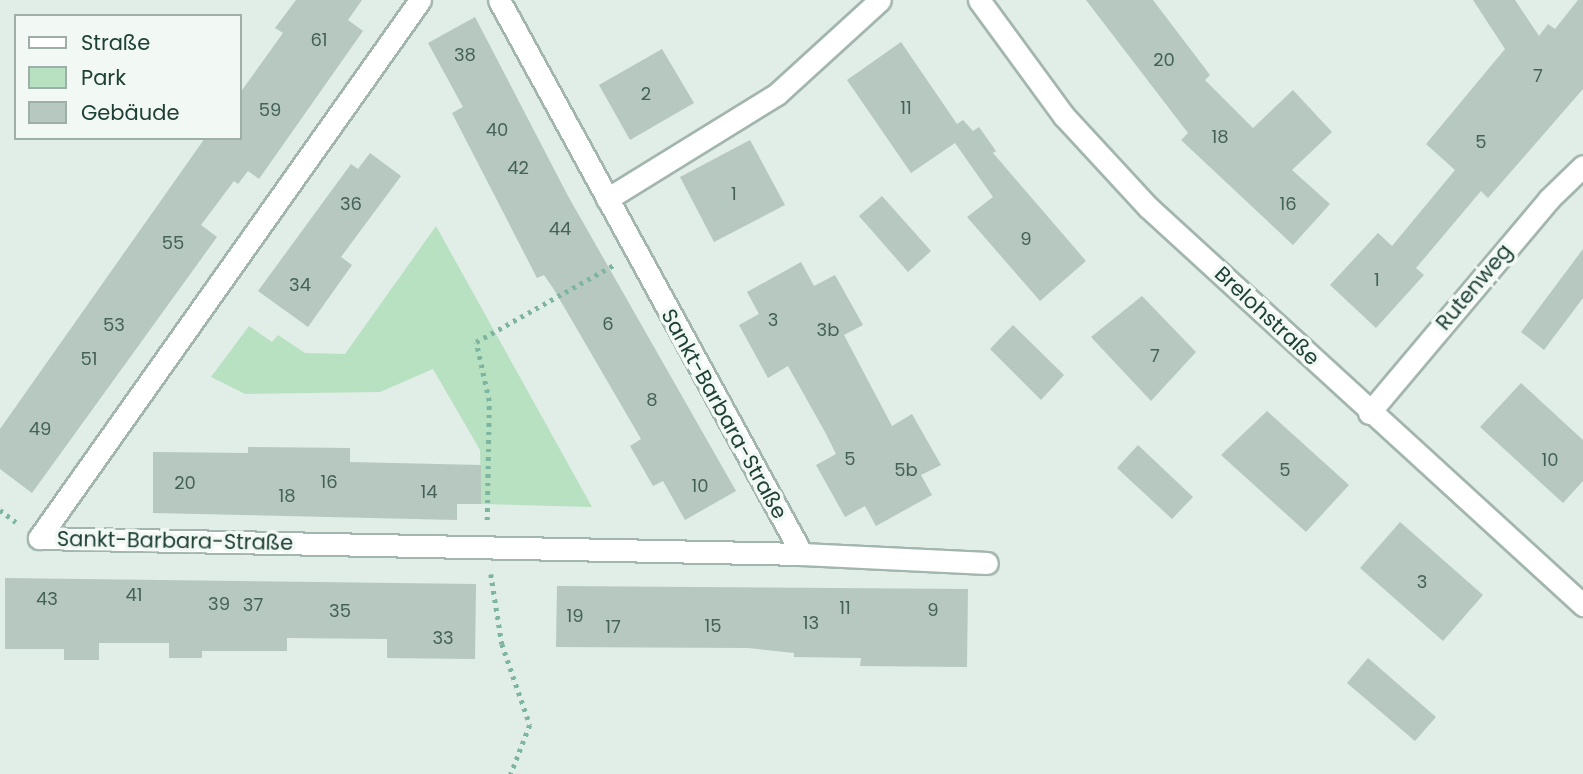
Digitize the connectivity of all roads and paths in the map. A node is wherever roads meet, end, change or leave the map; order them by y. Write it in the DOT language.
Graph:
graph roads {
  1 [pos="420,0"];
  2 [pos="499,0"];
  3 [pos="880,0"];
  4 [pos="979,0"];
  5 [pos="1583,166"];
  6 [pos="607,199"];
  7 [pos="635,253"];
  8 [pos="1370,412"];
  9 [pos="486,549"];
  10 [pos="802,554"];
  11 [pos="987,563"];
  12 [pos="1583,605"];
  13 [pos="511,774"];
  1 -- 9 [label="street, Sankt-Barbara-Straße"];
  2 -- 6 [label="street, Sankt-Barbara-Straße"];
  3 -- 6 [label="street"];
  4 -- 8 [label="street, Brelohstraße"];
  5 -- 8 [label="street, Rutenweg"];
  6 -- 7 [label="street, Sankt-Barbara-Straße"];
  7 -- 9 [label="path"];
  7 -- 10 [label="street, Sankt-Barbara-Straße"];
  8 -- 12 [label="street, Brelohstraße"];
  9 -- 10 [label="street, Sankt-Barbara-Straße"];
  9 -- 13 [label="path"];
  10 -- 11 [label="street, Sankt-Barbara-Straße"];
}
